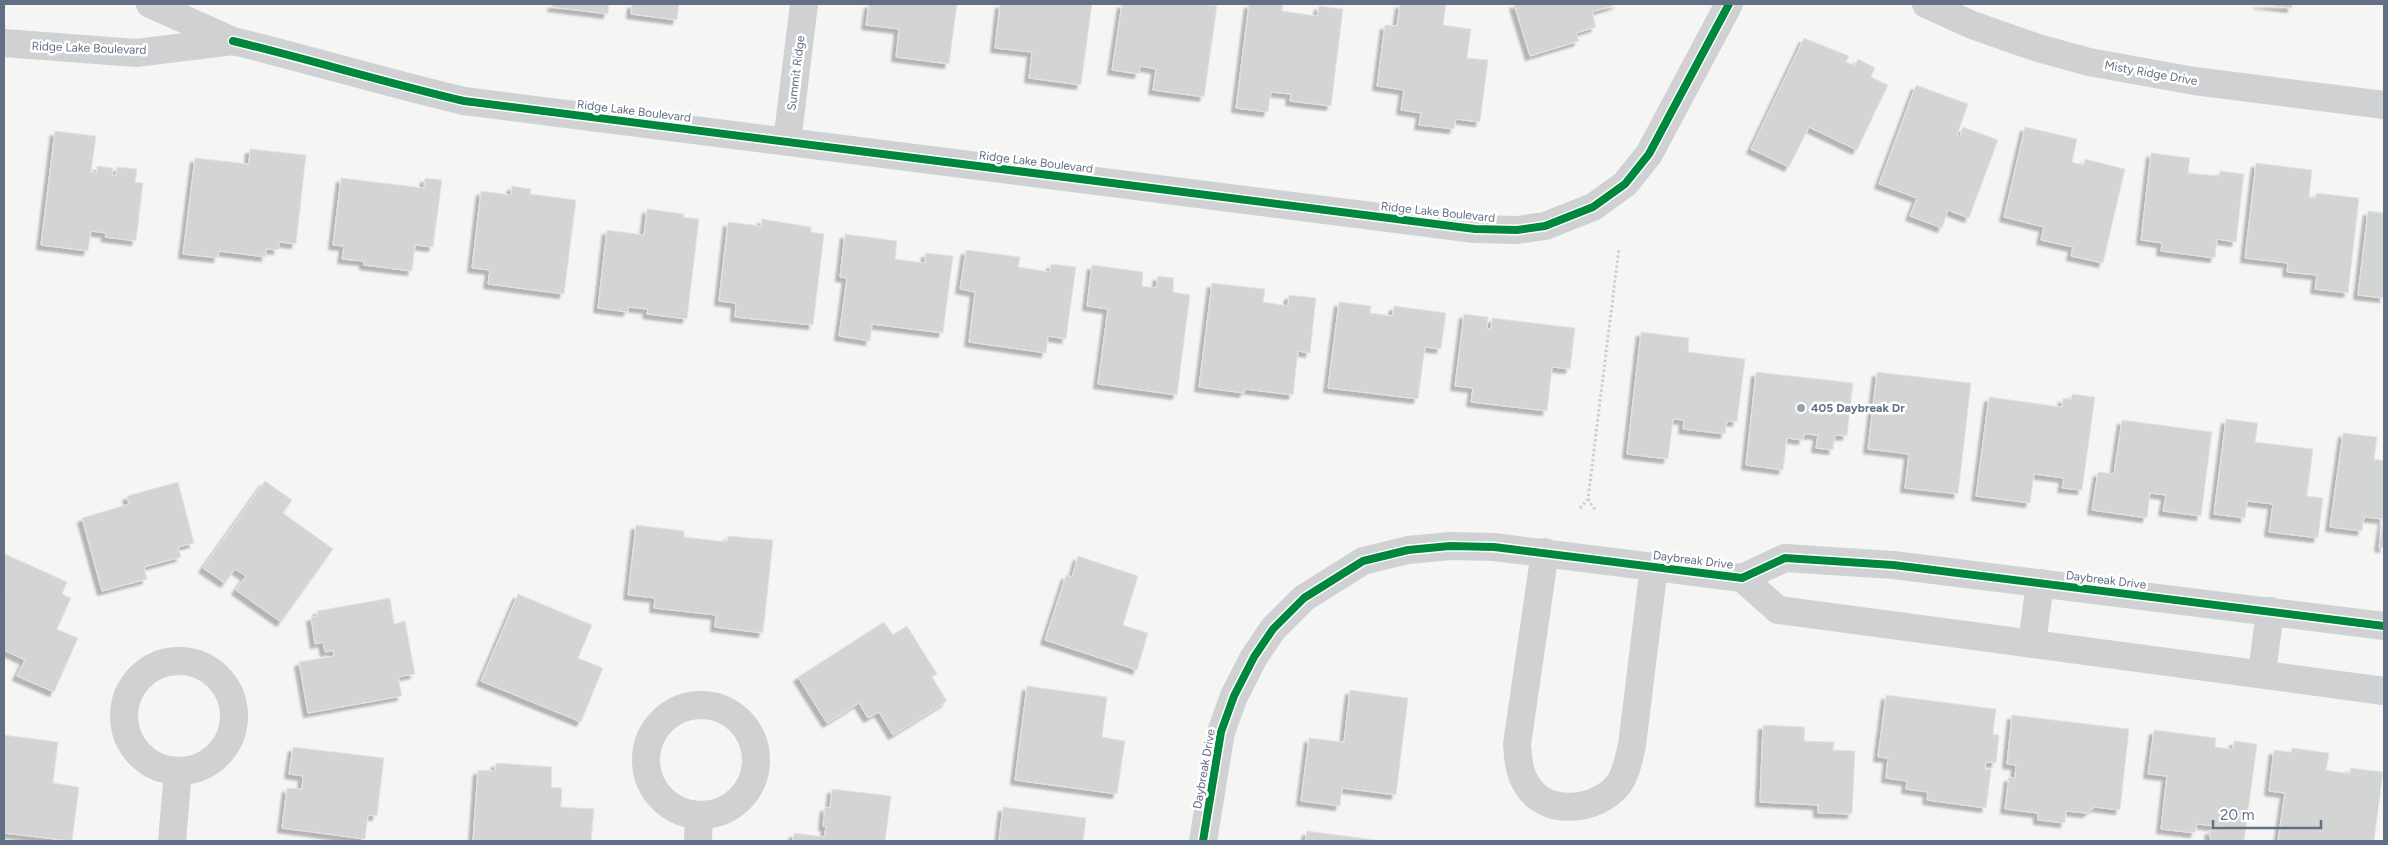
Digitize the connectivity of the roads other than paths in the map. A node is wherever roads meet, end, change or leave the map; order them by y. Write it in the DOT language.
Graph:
graph roads {
  1 [pos="150,4"];
  2 [pos="804,4"];
  3 [pos="1730,4"];
  4 [pos="1926,4"];
  5 [pos="233,41"];
  6 [pos="4,43"];
  7 [pos="2384,105"];
  8 [pos="787,142"];
  9 [pos="1545,552"];
  10 [pos="1654,566"];
  11 [pos="1742,578"];
  12 [pos="2040,582"];
  13 [pos="2270,611"];
  14 [pos="2384,626"];
  15 [pos="2032,644"];
  16 [pos="2262,672"];
  17 [pos="2384,690"];
  18 [pos="178,771"];
  19 [pos="698,828"];
  20 [pos="172,841"];
  21 [pos="1203,841"];
  1 -- 5 [label="street, Ridge Lake Boulevard"];
  2 -- 8 [label="street, Summit Ridge"];
  3 -- 8 [label="street, Ridge Lake Boulevard"];
  4 -- 7 [label="street, Misty Ridge Drive"];
  5 -- 6 [label="street, Ridge Lake Boulevard"];
  5 -- 8 [label="street, Ridge Lake Boulevard"];
  9 -- 10 [label="street, Daybreak Drive"];
  9 -- 10 [label="street, Daybreak Drive"];
  9 -- 21 [label="street, Daybreak Drive"];
  10 -- 11 [label="street, Daybreak Drive"];
  11 -- 12 [label="street, Daybreak Drive"];
  11 -- 15 [label="street, Daybreak Drive"];
  12 -- 13 [label="street, Daybreak Drive"];
  12 -- 15 [label="street"];
  13 -- 14 [label="street, Daybreak Drive"];
  13 -- 16 [label="street"];
  15 -- 16 [label="street, Daybreak Drive"];
  16 -- 17 [label="street, Daybreak Drive"];
  18 -- 18 [label="street"];
  18 -- 20 [label="street"];
  19 -- 19 [label="street"];
}
